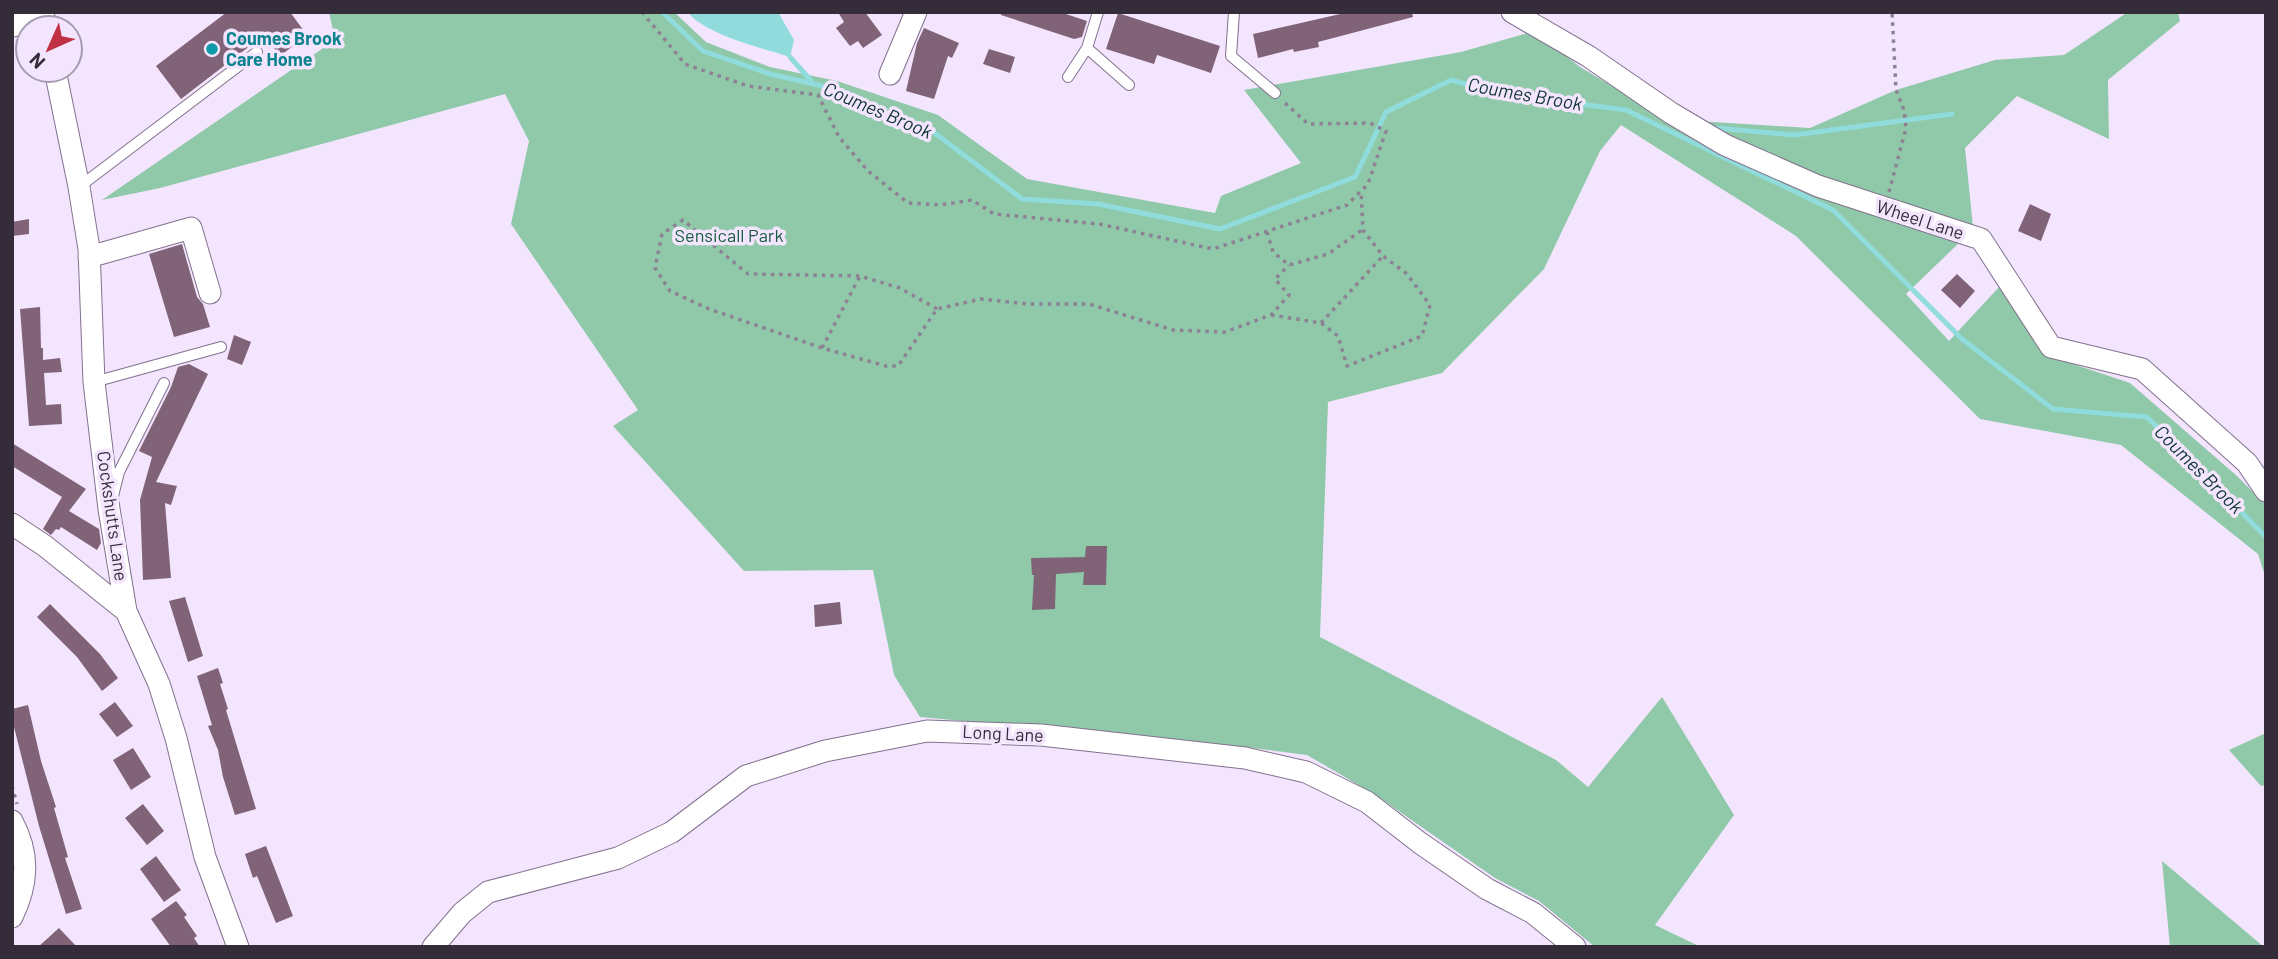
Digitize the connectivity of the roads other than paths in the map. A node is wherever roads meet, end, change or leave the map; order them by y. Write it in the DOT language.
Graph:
graph roads {
  1 [pos="31,12"];
  2 [pos="916,12"];
  3 [pos="1098,12"];
  4 [pos="1234,12"];
  5 [pos="1512,12"];
  6 [pos="12,20"];
  7 [pos="1087,48"];
  8 [pos="257,52"];
  9 [pos="890,74"];
  10 [pos="1068,77"];
  11 [pos="58,84"];
  12 [pos="1129,85"];
  13 [pos="1275,93"];
  14 [pos="79,187"];
  15 [pos="89,257"];
  16 [pos="210,292"];
  17 [pos="221,347"];
  18 [pos="94,382"];
  19 [pos="164,383"];
  20 [pos="2266,491"];
  21 [pos="109,509"];
  22 [pos="12,524"];
  23 [pos="126,611"];
  24 [pos="12,821"];
  25 [pos="12,917"];
  26 [pos="238,947"];
  27 [pos="433,947"];
  28 [pos="1575,947"];
  1 -- 6 [label="main road"];
  2 -- 9 [label="street"];
  3 -- 7 [label="lane"];
  4 -- 13 [label="lane"];
  5 -- 20 [label="street, Wheel Lane"];
  7 -- 10 [label="lane"];
  7 -- 12 [label="lane"];
  8 -- 14 [label="lane"];
  11 -- 14 [label="street, Cockshutts Lane"];
  14 -- 15 [label="street, Cockshutts Lane"];
  15 -- 16 [label="street"];
  15 -- 18 [label="street, Cockshutts Lane"];
  17 -- 18 [label="lane"];
  18 -- 21 [label="street, Cockshutts Lane"];
  19 -- 21 [label="lane"];
  21 -- 23 [label="street, Cockshutts Lane"];
  22 -- 23 [label="street"];
  23 -- 26 [label="street, Cockshutts Lane"];
  24 -- 25 [label="street"];
  27 -- 28 [label="street, Long Lane"];
}
